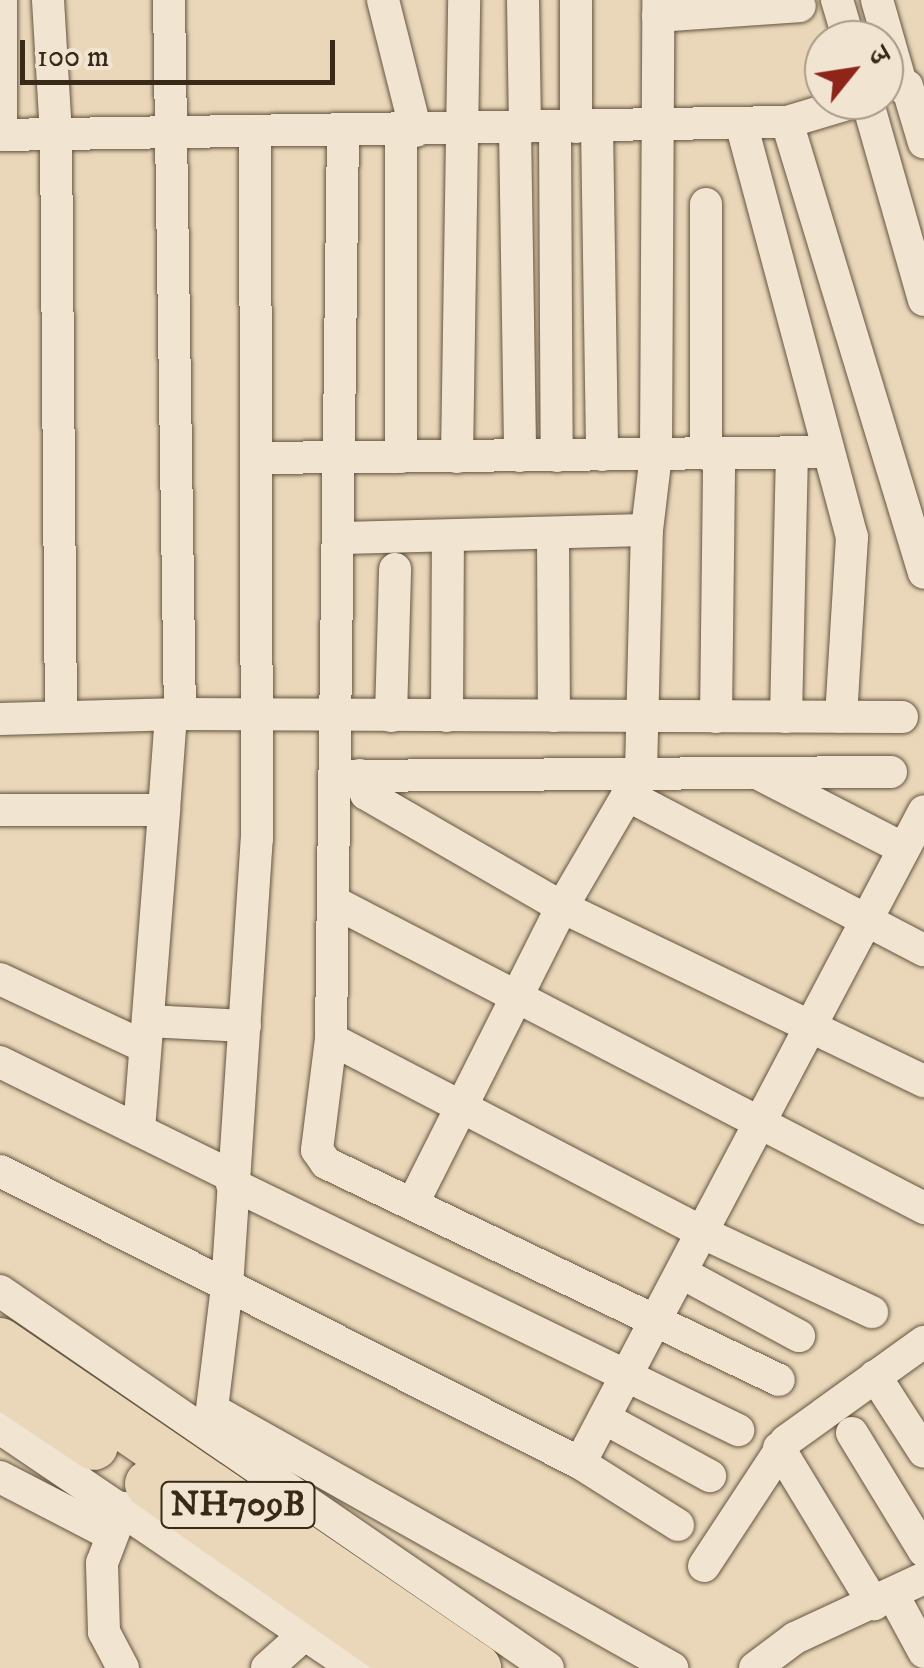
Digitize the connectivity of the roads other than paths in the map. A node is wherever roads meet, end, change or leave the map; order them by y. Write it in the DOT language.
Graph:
graph roads {
  1 [pos="1,0"];
  2 [pos="48,0"];
  3 [pos="169,0"];
  4 [pos="383,0"];
  5 [pos="464,0"];
  6 [pos="523,0"];
  7 [pos="576,0"];
  8 [pos="744,5"];
  9 [pos="800,6"];
  10 [pos="658,8"];
  11 [pos="904,87"];
  12 [pos="804,117"];
  13 [pos="870,120"];
  14 [pos="787,122"];
  15 [pos="741,123"];
  16 [pos="658,125"];
  17 [pos="554,128"];
  18 [pos="462,130"];
  19 [pos="408,131"];
  20 [pos="254,132"];
  21 [pos="344,132"];
  22 [pos="172,133"];
  23 [pos="56,134"];
  24 [pos="0,136"];
  25 [pos="924,143"];
  26 [pos="706,204"];
  27 [pos="924,300"];
  28 [pos="827,452"];
  29 [pos="713,454"];
  30 [pos="792,454"];
  31 [pos="602,455"];
  32 [pos="656,455"];
  33 [pos="520,456"];
  34 [pos="557,456"];
  35 [pos="400,457"];
  36 [pos="456,457"];
  37 [pos="256,458"];
  38 [pos="341,458"];
  39 [pos="647,530"];
  40 [pos="553,535"];
  41 [pos="448,536"];
  42 [pos="340,538"];
  43 [pos="395,569"];
  44 [pos="924,573"];
  45 [pos="175,714"];
  46 [pos="257,715"];
  47 [pos="336,716"];
  48 [pos="391,716"];
  49 [pos="447,716"];
  50 [pos="554,716"];
  51 [pos="642,716"];
  52 [pos="61,717"];
  53 [pos="716,717"];
  54 [pos="786,717"];
  55 [pos="841,717"];
  56 [pos="902,718"];
  57 [pos="0,720"];
  58 [pos="755,772"];
  59 [pos="891,772"];
  60 [pos="348,776"];
  61 [pos="634,784"];
  62 [pos="0,810"];
  63 [pos="164,810"];
  64 [pos="923,814"];
  65 [pos="904,849"];
  66 [pos="334,902"];
  67 [pos="562,906"];
  68 [pos="866,921"];
  69 [pos="924,950"];
  70 [pos="0,979"];
  71 [pos="516,994"];
  72 [pos="245,1026"];
  73 [pos="810,1026"];
  74 [pos="147,1034"];
  75 [pos="331,1039"];
  76 [pos="0,1062"];
  77 [pos="924,1081"];
  78 [pos="458,1103"];
  79 [pos="760,1119"];
  80 [pos="139,1130"];
  81 [pos="0,1172"];
  82 [pos="232,1180"];
  83 [pos="414,1202"];
  84 [pos="924,1208"];
  85 [pos="701,1232"];
  86 [pos="682,1273"];
  87 [pos="227,1287"];
  88 [pos="0,1291"];
  89 [pos="872,1312"];
  90 [pos="656,1325"];
  91 [pos="800,1336"];
  92 [pos="0,1342"];
  93 [pos="922,1347"];
  94 [pos="629,1373"];
  95 [pos="875,1376"];
  96 [pos="779,1380"];
  97 [pos="0,1383"];
  98 [pos="604,1418"];
  99 [pos="211,1421"];
  100 [pos="0,1428"];
  101 [pos="738,1430"];
  102 [pos="852,1434"];
  103 [pos="779,1448"];
  104 [pos="924,1452"];
  105 [pos="580,1463"];
  106 [pos="710,1476"];
  107 [pos="0,1477"];
  108 [pos="117,1521"];
  109 [pos="678,1525"];
  110 [pos="924,1552"];
  111 [pos="704,1566"];
  112 [pos="924,1578"];
  113 [pos="884,1599"];
  114 [pos="305,1634"];
  115 [pos="924,1652"];
  116 [pos="123,1668"];
  117 [pos="267,1668"];
  118 [pos="355,1668"];
  119 [pos="413,1668"];
  120 [pos="476,1668"];
  121 [pos="548,1668"];
  122 [pos="672,1668"];
  123 [pos="755,1668"];
  1 -- 24 [label="street"];
  2 -- 23 [label="street"];
  3 -- 22 [label="street"];
  4 -- 19 [label="street"];
  5 -- 18 [label="street"];
  6 -- 17 [label="street"];
  7 -- 17 [label="street"];
  8 -- 9 [label="street"];
  8 -- 10 [label="street"];
  10 -- 16 [label="street"];
  11 -- 25 [label="street"];
  12 -- 14 [label="street"];
  13 -- 27 [label="street"];
  14 -- 15 [label="street"];
  14 -- 44 [label="street"];
  15 -- 16 [label="street"];
  15 -- 28 [label="street"];
  16 -- 17 [label="street"];
  16 -- 32 [label="street"];
  17 -- 18 [label="street"];
  17 -- 31 [label="street"];
  17 -- 33 [label="street"];
  17 -- 34 [label="street"];
  18 -- 19 [label="street"];
  18 -- 36 [label="street"];
  19 -- 21 [label="street"];
  19 -- 35 [label="street"];
  20 -- 21 [label="street"];
  20 -- 22 [label="street"];
  20 -- 37 [label="street"];
  21 -- 38 [label="street"];
  22 -- 23 [label="street"];
  22 -- 45 [label="street"];
  23 -- 24 [label="street"];
  23 -- 52 [label="street"];
  26 -- 29 [label="street"];
  28 -- 30 [label="street"];
  28 -- 55 [label="street"];
  29 -- 30 [label="street"];
  29 -- 32 [label="street"];
  29 -- 53 [label="street"];
  30 -- 54 [label="street"];
  31 -- 32 [label="street"];
  31 -- 34 [label="street"];
  32 -- 39 [label="street"];
  33 -- 34 [label="street"];
  33 -- 36 [label="street"];
  35 -- 36 [label="street"];
  35 -- 38 [label="street"];
  37 -- 38 [label="street"];
  37 -- 46 [label="street"];
  38 -- 42 [label="street"];
  39 -- 40 [label="street"];
  39 -- 51 [label="street"];
  40 -- 41 [label="street"];
  40 -- 50 [label="street"];
  41 -- 42 [label="street"];
  41 -- 49 [label="street"];
  42 -- 47 [label="street"];
  43 -- 48 [label="street"];
  45 -- 46 [label="street"];
  45 -- 52 [label="street"];
  45 -- 63 [label="street"];
  46 -- 47 [label="street"];
  46 -- 72 [label="street"];
  47 -- 48 [label="street"];
  47 -- 60 [label="street"];
  48 -- 49 [label="street"];
  49 -- 50 [label="street"];
  50 -- 51 [label="street"];
  51 -- 53 [label="street"];
  51 -- 61 [label="street"];
  52 -- 57 [label="street"];
  53 -- 54 [label="street"];
  54 -- 55 [label="street"];
  55 -- 56 [label="street"];
  58 -- 59 [label="street"];
  58 -- 61 [label="street"];
  58 -- 65 [label="street"];
  60 -- 61 [label="street"];
  60 -- 66 [label="street"];
  60 -- 67 [label="street"];
  61 -- 67 [label="street"];
  61 -- 68 [label="street"];
  62 -- 63 [label="street"];
  63 -- 74 [label="street"];
  64 -- 65 [label="street"];
  65 -- 68 [label="street"];
  66 -- 71 [label="street"];
  66 -- 75 [label="street"];
  67 -- 71 [label="street"];
  67 -- 73 [label="street"];
  68 -- 69 [label="street"];
  68 -- 73 [label="street"];
  70 -- 74 [label="street"];
  71 -- 78 [label="street"];
  71 -- 79 [label="street"];
  72 -- 74 [label="street"];
  72 -- 82 [label="street"];
  73 -- 77 [label="street"];
  73 -- 79 [label="street"];
  74 -- 80 [label="street"];
  75 -- 78 [label="street"];
  75 -- 83 [label="street"];
  76 -- 80 [label="street"];
  78 -- 83 [label="street"];
  78 -- 85 [label="street"];
  79 -- 84 [label="street"];
  79 -- 85 [label="street"];
  80 -- 82 [label="street"];
  81 -- 87 [label="street"];
  82 -- 87 [label="street"];
  82 -- 94 [label="street"];
  83 -- 90 [label="street"];
  85 -- 86 [label="street"];
  85 -- 89 [label="street"];
  86 -- 90 [label="street"];
  86 -- 91 [label="street"];
  87 -- 99 [label="street"];
  87 -- 105 [label="street"];
  88 -- 99 [label="street"];
  90 -- 94 [label="street"];
  90 -- 96 [label="street"];
  92 -- 120 [label="highway, NH709B"];
  93 -- 95 [label="street"];
  94 -- 98 [label="street"];
  94 -- 101 [label="street"];
  95 -- 103 [label="street"];
  95 -- 104 [label="street"];
  97 -- 119 [label="highway, NH709B"];
  98 -- 105 [label="street"];
  98 -- 106 [label="street"];
  99 -- 121 [label="street"];
  99 -- 122 [label="street"];
  100 -- 108 [label="street"];
  102 -- 110 [label="street"];
  103 -- 111 [label="street"];
  103 -- 113 [label="street"];
  105 -- 109 [label="street"];
  107 -- 108 [label="street"];
  108 -- 114 [label="street"];
  108 -- 116 [label="street"];
  112 -- 113 [label="street"];
  113 -- 115 [label="street"];
  113 -- 123 [label="street"];
  114 -- 117 [label="street"];
  114 -- 118 [label="street"];
}
